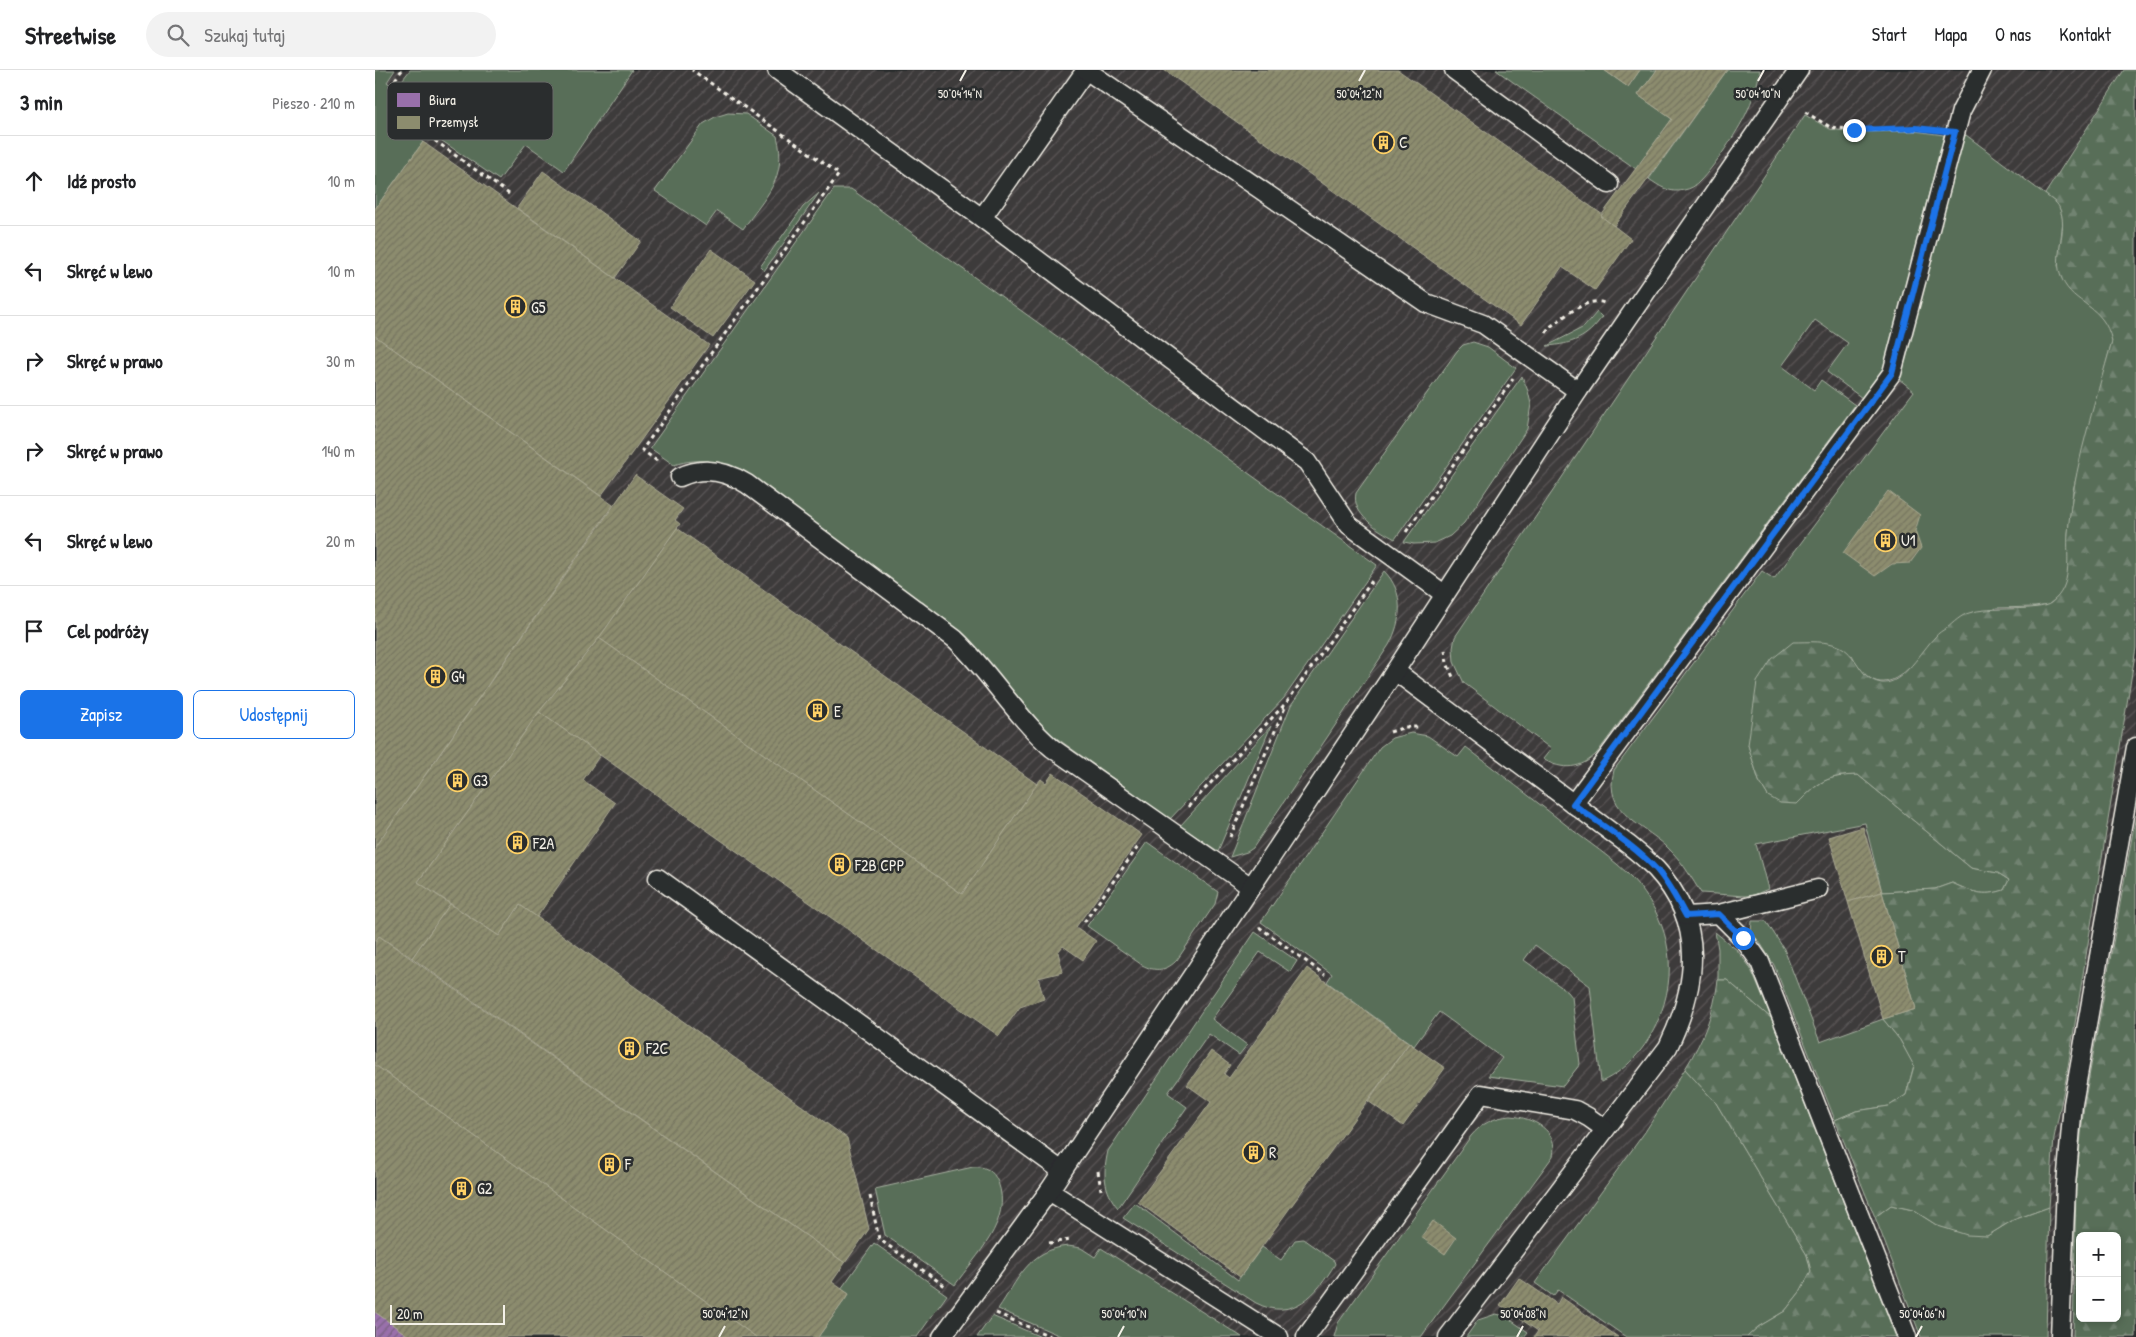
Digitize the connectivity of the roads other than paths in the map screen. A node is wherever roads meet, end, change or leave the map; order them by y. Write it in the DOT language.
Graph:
graph roads {
  1 [pos="777,70"];
  2 [pos="1086,70"];
  3 [pos="1454,70"];
  4 [pos="1799,70"];
  5 [pos="1982,70"];
  6 [pos="1609,184"];
  7 [pos="982,218"];
  8 [pos="1578,391"];
  9 [pos="680,477"];
  10 [pos="1444,594"];
  11 [pos="1395,671"];
  12 [pos="2136,747"];
  13 [pos="1573,804"];
  14 [pos="658,878"];
  15 [pos="1251,887"];
  16 [pos="1818,889"];
  17 [pos="1719,914"];
  18 [pos="1686,916"];
  19 [pos="1605,1129"];
  20 [pos="1062,1171"];
  21 [pos="1049,1191"];
  22 [pos="942,1337"];
  23 [pos="1279,1337"];
  24 [pos="1307,1337"];
  25 [pos="1448,1337"];
  26 [pos="1907,1337"];
  27 [pos="2060,1337"];
  1 -- 7 [label="lane"];
  2 -- 7 [label="lane"];
  2 -- 8 [label="lane"];
  3 -- 6 [label="lane"];
  4 -- 8 [label="lane"];
  5 -- 13 [label="lane"];
  7 -- 10 [label="lane"];
  8 -- 10 [label="lane"];
  9 -- 15 [label="lane"];
  10 -- 11 [label="lane"];
  11 -- 13 [label="lane"];
  11 -- 15 [label="lane"];
  12 -- 27 [label="lane"];
  13 -- 18 [label="lane"];
  14 -- 20 [label="lane"];
  15 -- 20 [label="lane"];
  16 -- 17 [label="lane"];
  17 -- 18 [label="lane"];
  17 -- 26 [label="lane"];
  18 -- 19 [label="lane"];
  19 -- 24 [label="lane"];
  19 -- 25 [label="lane"];
  20 -- 21 [label="lane"];
  21 -- 22 [label="lane"];
  21 -- 23 [label="lane"];
}
